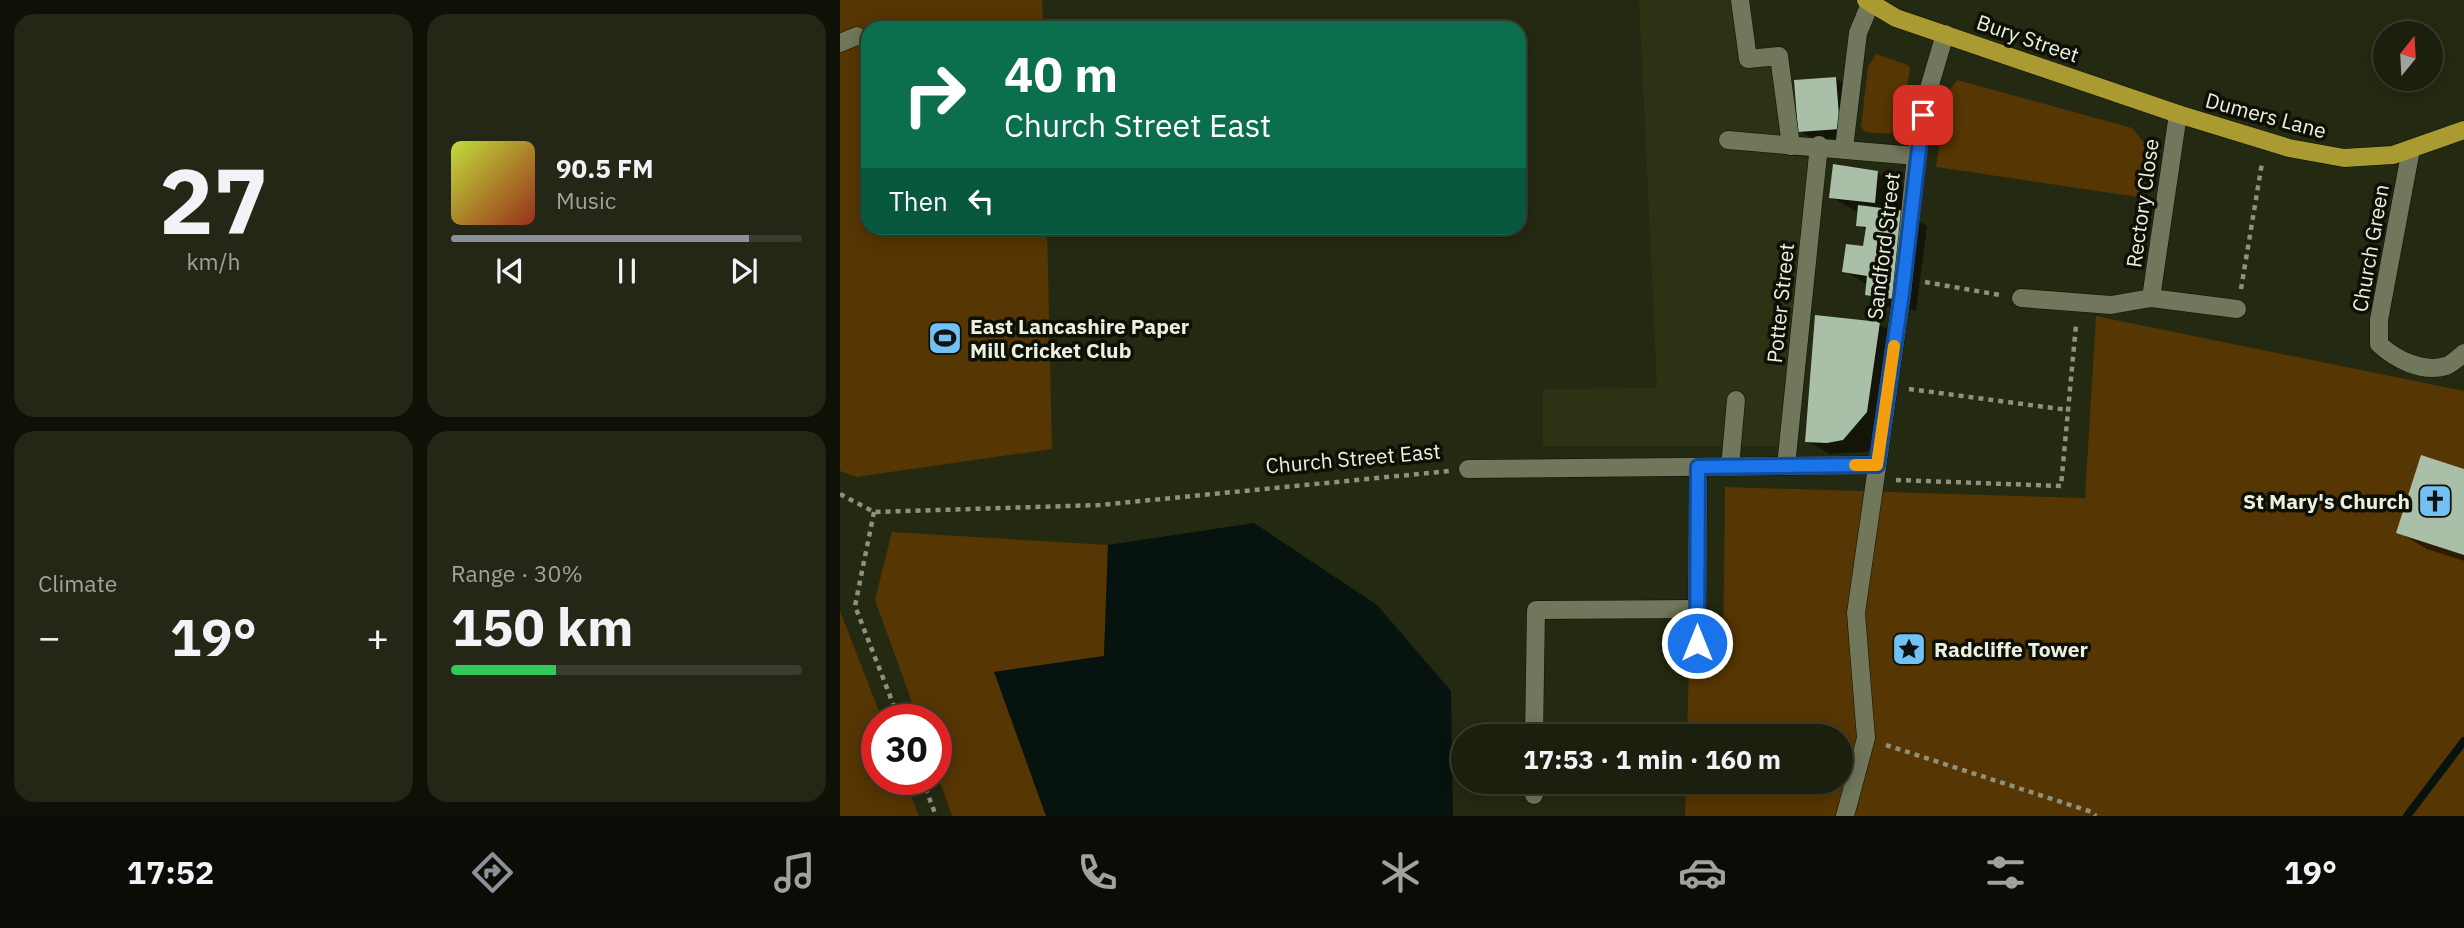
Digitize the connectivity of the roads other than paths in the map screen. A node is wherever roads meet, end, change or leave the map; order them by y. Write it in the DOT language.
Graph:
graph roads {
  1 [pos="1740,0"];
  2 [pos="1868,2"];
  3 [pos="1945,34"];
  4 [pos="2178,114"];
  5 [pos="2464,130"];
  6 [pos="1728,140"];
  7 [pos="1819,145"];
  8 [pos="1791,146"];
  9 [pos="1844,148"];
  10 [pos="2412,149"];
  11 [pos="1916,156"];
  12 [pos="2021,298"];
  13 [pos="2151,298"];
  14 [pos="2237,309"];
  15 [pos="2464,353"];
  16 [pos="1736,400"];
  17 [pos="1786,466"];
  18 [pos="1698,467"];
  19 [pos="1730,467"];
  20 [pos="1468,469"];
  21 [pos="1876,472"];
  22 [pos="1697,608"];
  23 [pos="1697,643"];
  24 [pos="1534,724"];
  25 [pos="1845,816"];
  1 -- 8 [label="street"];
  2 -- 3 [label="main road, Bury Street"];
  2 -- 9 [label="street"];
  3 -- 4 [label="main road, Bury Street"];
  3 -- 11 [label="street, Sandford Street"];
  4 -- 10 [label="main road, Dumers Lane"];
  4 -- 13 [label="street, Rectory Close"];
  5 -- 10 [label="main road, Dumers Lane"];
  6 -- 8 [label="street"];
  7 -- 8 [label="street"];
  7 -- 9 [label="street"];
  7 -- 17 [label="street, Potter Street"];
  9 -- 11 [label="street"];
  10 -- 15 [label="street, Church Green"];
  11 -- 21 [label="street, Sandford Street"];
  12 -- 13 [label="street, Rectory Close"];
  13 -- 14 [label="street, Rectory Close"];
  16 -- 19 [label="street"];
  17 -- 19 [label="street, Church Street East"];
  17 -- 21 [label="street, Church Street East"];
  18 -- 19 [label="street, Church Street East"];
  18 -- 20 [label="street, Church Street East"];
  18 -- 22 [label="street"];
  21 -- 25 [label="street, Sandford Street"];
  22 -- 23 [label="street"];
  22 -- 24 [label="street"];
}
